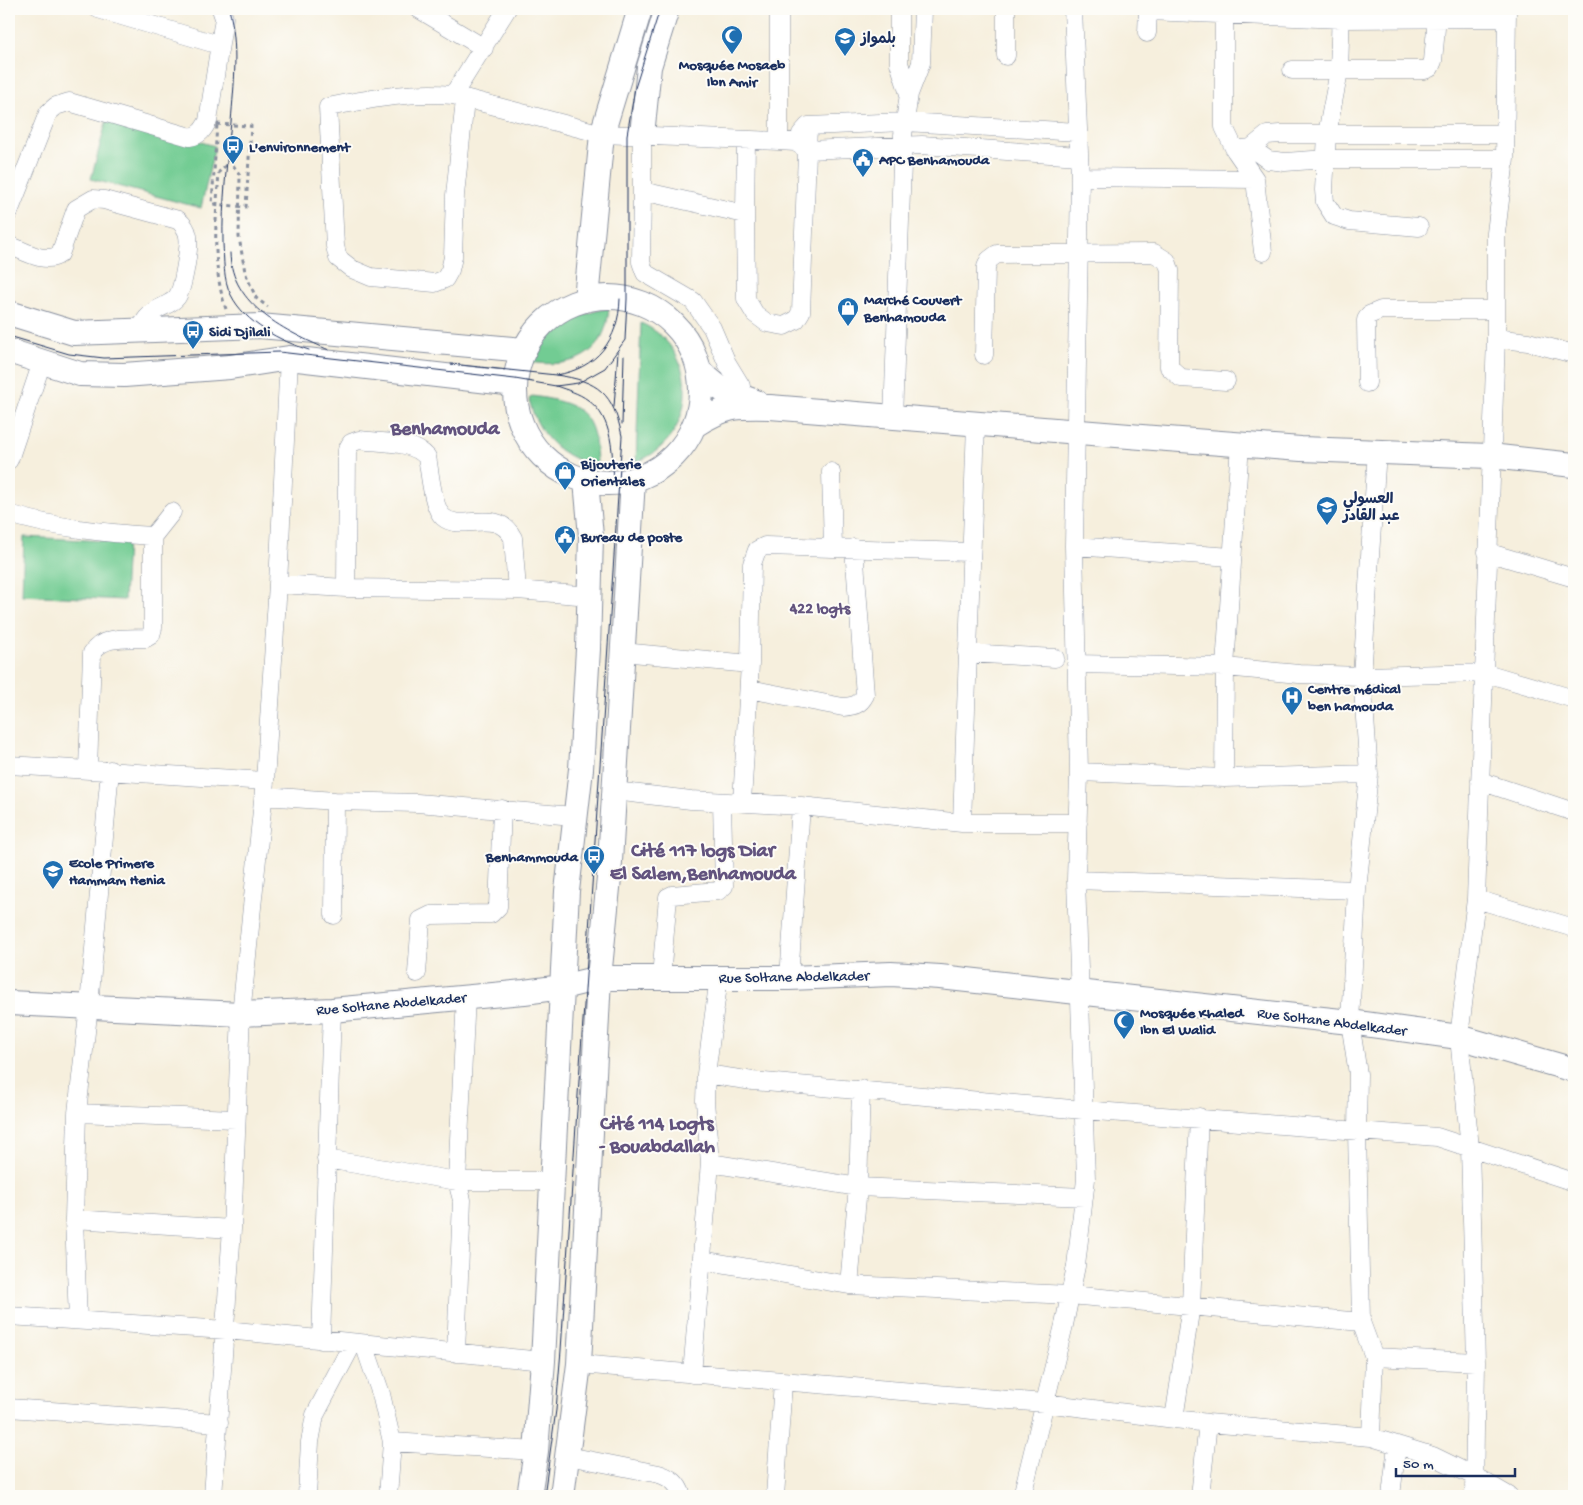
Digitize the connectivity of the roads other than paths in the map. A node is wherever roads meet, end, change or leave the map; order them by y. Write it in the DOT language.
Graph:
graph roads {
  1 [pos="98,9"];
  2 [pos="222,9"];
  3 [pos="419,9"];
  4 [pos="507,9"];
  5 [pos="640,9"];
  6 [pos="666,9"];
  7 [pos="779,9"];
  8 [pos="899,9"];
  9 [pos="923,9"];
  10 [pos="1006,9"];
  11 [pos="1073,9"];
  12 [pos="1148,10"];
  13 [pos="1224,11"];
  14 [pos="1288,13"];
  15 [pos="1507,13"];
  16 [pos="1341,14"];
  17 [pos="1425,14"];
  18 [pos="1147,33"];
  19 [pos="219,45"];
  20 [pos="484,48"];
  21 [pos="1006,56"];
  22 [pos="1292,70"];
  23 [pos="1339,71"];
  24 [pos="909,94"];
  25 [pos="459,98"];
  26 [pos="905,122"];
  27 [pos="1078,132"];
  28 [pos="602,134"];
  29 [pos="1327,134"];
  30 [pos="1504,134"];
  31 [pos="642,136"];
  32 [pos="746,140"];
  33 [pos="794,144"];
  34 [pos="905,146"];
  35 [pos="1243,149"];
  36 [pos="1078,156"];
  37 [pos="1327,159"];
  38 [pos="1505,159"];
  39 [pos="1080,177"];
  40 [pos="1255,179"];
  41 [pos="642,191"];
  42 [pos="9,212"];
  43 [pos="745,214"];
  44 [pos="1420,227"];
  45 [pos="9,245"];
  46 [pos="1263,252"];
  47 [pos="1078,253"];
  48 [pos="586,299"];
  49 [pos="1496,310"];
  50 [pos="9,313"];
  51 [pos="138,332"];
  52 [pos="1496,338"];
  53 [pos="524,350"];
  54 [pos="9,351"];
  55 [pos="1574,354"];
  56 [pos="984,355"];
  57 [pos="290,358"];
  58 [pos="42,362"];
  59 [pos="699,372"];
  60 [pos="1226,381"];
  61 [pos="1367,383"];
  62 [pos="515,384"];
  63 [pos="741,396"];
  64 [pos="770,407"];
  65 [pos="893,419"];
  66 [pos="695,424"];
  67 [pos="976,424"];
  68 [pos="1076,433"];
  69 [pos="1240,444"];
  70 [pos="1377,451"];
  71 [pos="1490,456"];
  72 [pos="9,460"];
  73 [pos="1574,465"];
  74 [pos="831,472"];
  75 [pos="634,480"];
  76 [pos="586,481"];
  77 [pos="172,512"];
  78 [pos="9,514"];
  79 [pos="153,536"];
  80 [pos="1074,546"];
  81 [pos="833,548"];
  82 [pos="854,548"];
  83 [pos="970,552"];
  84 [pos="1487,552"];
  85 [pos="1232,557"];
  86 [pos="1574,578"];
  87 [pos="278,584"];
  88 [pos="346,588"];
  89 [pos="517,590"];
  90 [pos="590,596"];
  91 [pos="622,652"];
  92 [pos="967,653"];
  93 [pos="1055,658"];
  94 [pos="750,664"];
  95 [pos="1076,664"];
  96 [pos="1225,667"];
  97 [pos="1486,673"];
  98 [pos="1362,676"];
  99 [pos="749,690"];
  100 [pos="1574,699"];
  101 [pos="9,765"];
  102 [pos="88,769"];
  103 [pos="110,770"];
  104 [pos="1079,772"];
  105 [pos="1369,774"];
  106 [pos="1224,778"];
  107 [pos="1480,781"];
  108 [pos="264,789"];
  109 [pos="614,791"];
  110 [pos="335,801"];
  111 [pos="722,802"];
  112 [pos="742,802"];
  113 [pos="801,806"];
  114 [pos="502,809"];
  115 [pos="1574,812"];
  116 [pos="574,816"];
  117 [pos="962,823"];
  118 [pos="1078,823"];
  119 [pos="1076,880"];
  120 [pos="1357,890"];
  121 [pos="1476,899"];
  122 [pos="334,915"];
  123 [pos="1574,928"];
  124 [pos="418,973"];
  125 [pos="661,977"];
  126 [pos="719,977"];
  127 [pos="599,978"];
  128 [pos="789,978"];
  129 [pos="562,987"];
  130 [pos="1081,994"];
  131 [pos="466,996"];
  132 [pos="9,1003"];
  133 [pos="89,1005"];
  134 [pos="332,1010"];
  135 [pos="241,1014"];
  136 [pos="1350,1022"];
  137 [pos="1459,1037"];
  138 [pos="1574,1070"];
  139 [pos="706,1074"];
  140 [pos="861,1090"];
  141 [pos="1083,1110"];
  142 [pos="77,1113"];
  143 [pos="1199,1117"];
  144 [pos="236,1119"];
  145 [pos="1356,1130"];
  146 [pos="1470,1148"];
  147 [pos="326,1159"];
  148 [pos="710,1162"];
  149 [pos="456,1181"];
  150 [pos="553,1181"];
  151 [pos="1574,1182"];
  152 [pos="858,1187"];
  153 [pos="1084,1197"];
  154 [pos="74,1219"];
  155 [pos="232,1228"];
  156 [pos="702,1260"];
  157 [pos="849,1285"];
  158 [pos="1070,1295"];
  159 [pos="1191,1305"];
  160 [pos="9,1316"];
  161 [pos="78,1320"];
  162 [pos="1361,1322"];
  163 [pos="226,1330"];
  164 [pos="321,1340"];
  165 [pos="359,1343"];
  166 [pos="456,1353"];
  167 [pos="1374,1356"];
  168 [pos="543,1361"];
  169 [pos="1476,1362"];
  170 [pos="579,1364"];
  171 [pos="692,1374"];
  172 [pos="783,1382"];
  173 [pos="1044,1403"];
  174 [pos="9,1408"];
  175 [pos="1174,1419"];
  176 [pos="219,1423"];
  177 [pos="1208,1423"];
  178 [pos="1371,1437"];
  179 [pos="392,1442"];
  180 [pos="1397,1445"];
  181 [pos="536,1451"];
  182 [pos="568,1460"];
  183 [pos="1476,1477"];
  184 [pos="213,1496"];
  185 [pos="307,1496"];
  186 [pos="388,1496"];
  187 [pos="529,1496"];
  188 [pos="562,1496"];
  189 [pos="576,1496"];
  190 [pos="682,1496"];
  191 [pos="775,1496"];
  192 [pos="1022,1496"];
  193 [pos="1200,1496"];
  194 [pos="1391,1496"];
  195 [pos="1474,1496"];
  196 [pos="1508,1496"];
  1 -- 19 [label="street"];
  2 -- 19 [label="street"];
  3 -- 20 [label="street"];
  4 -- 20 [label="street"];
  5 -- 28 [label="main road"];
  6 -- 31 [label="main road"];
  7 -- 33 [label="street"];
  8 -- 24 [label="street"];
  9 -- 24 [label="street"];
  10 -- 21 [label="street"];
  11 -- 27 [label="street"];
  12 -- 13 [label="street"];
  12 -- 18 [label="street"];
  13 -- 14 [label="street"];
  13 -- 35 [label="street"];
  14 -- 16 [label="street"];
  15 -- 17 [label="street"];
  15 -- 30 [label="street"];
  16 -- 17 [label="street"];
  16 -- 23 [label="street"];
  17 -- 23 [label="street"];
  19 -- 42 [label="street"];
  20 -- 25 [label="street"];
  22 -- 23 [label="street"];
  23 -- 29 [label="street"];
  24 -- 26 [label="street"];
  25 -- 25 [label="street"];
  25 -- 28 [label="street"];
  26 -- 27 [label="street"];
  26 -- 33 [label="street"];
  26 -- 34 [label="street"];
  27 -- 36 [label="street"];
  28 -- 31 [label="street"];
  28 -- 48 [label="main road"];
  29 -- 30 [label="street"];
  29 -- 35 [label="street"];
  29 -- 37 [label="street"];
  30 -- 38 [label="street"];
  31 -- 32 [label="street"];
  31 -- 41 [label="street"];
  32 -- 33 [label="street"];
  32 -- 43 [label="street"];
  33 -- 34 [label="street"];
  33 -- 43 [label="street"];
  34 -- 36 [label="street"];
  34 -- 65 [label="street"];
  35 -- 37 [label="street"];
  35 -- 40 [label="street"];
  36 -- 39 [label="street"];
  37 -- 38 [label="street"];
  37 -- 44 [label="street"];
  38 -- 49 [label="street"];
  39 -- 40 [label="street"];
  39 -- 47 [label="street"];
  40 -- 46 [label="street"];
  41 -- 43 [label="street"];
  41 -- 63 [label="street"];
  45 -- 51 [label="street"];
  47 -- 56 [label="street"];
  47 -- 60 [label="street"];
  47 -- 68 [label="street"];
  48 -- 53 [label="main road"];
  48 -- 59 [label="main road"];
  49 -- 52 [label="street"];
  49 -- 61 [label="street"];
  50 -- 51 [label="main road"];
  51 -- 53 [label="main road"];
  52 -- 55 [label="street"];
  52 -- 71 [label="street"];
  53 -- 62 [label="main road"];
  54 -- 58 [label="main road"];
  57 -- 58 [label="main road"];
  57 -- 62 [label="main road"];
  57 -- 87 [label="street"];
  58 -- 72 [label="street"];
  59 -- 63 [label="main road"];
  59 -- 66 [label="main road"];
  62 -- 76 [label="main road"];
  63 -- 64 [label="main road"];
  64 -- 65 [label="main road"];
  64 -- 66 [label="main road"];
  65 -- 67 [label="main road"];
  66 -- 75 [label="main road"];
  67 -- 68 [label="main road"];
  67 -- 83 [label="street"];
  68 -- 69 [label="main road"];
  68 -- 80 [label="street"];
  69 -- 70 [label="main road"];
  69 -- 85 [label="street"];
  70 -- 71 [label="main road"];
  70 -- 98 [label="street"];
  71 -- 73 [label="main road"];
  71 -- 84 [label="street"];
  74 -- 81 [label="street"];
  75 -- 76 [label="main road"];
  75 -- 91 [label="main road"];
  76 -- 90 [label="main road"];
  77 -- 79 [label="street"];
  78 -- 79 [label="street"];
  79 -- 102 [label="street"];
  80 -- 85 [label="street"];
  80 -- 95 [label="street"];
  81 -- 82 [label="street"];
  81 -- 94 [label="street"];
  82 -- 83 [label="street"];
  82 -- 99 [label="street"];
  83 -- 92 [label="street"];
  84 -- 86 [label="street"];
  84 -- 97 [label="street"];
  85 -- 96 [label="street"];
  87 -- 88 [label="street"];
  87 -- 108 [label="street"];
  88 -- 89 [label="street"];
  88 -- 89 [label="street"];
  89 -- 90 [label="street"];
  90 -- 116 [label="main road"];
  91 -- 94 [label="street"];
  91 -- 109 [label="main road"];
  92 -- 93 [label="street"];
  92 -- 117 [label="street"];
  94 -- 99 [label="street"];
  95 -- 96 [label="street"];
  95 -- 104 [label="street"];
  96 -- 98 [label="street"];
  96 -- 106 [label="street"];
  97 -- 98 [label="street"];
  97 -- 100 [label="street"];
  97 -- 107 [label="street"];
  98 -- 105 [label="street"];
  99 -- 112 [label="street"];
  101 -- 102 [label="street"];
  102 -- 103 [label="street"];
  103 -- 108 [label="street"];
  103 -- 133 [label="street"];
  104 -- 106 [label="street"];
  104 -- 118 [label="street"];
  105 -- 106 [label="street"];
  105 -- 120 [label="street"];
  107 -- 115 [label="street"];
  107 -- 121 [label="street"];
  108 -- 110 [label="street"];
  108 -- 135 [label="street"];
  109 -- 111 [label="street"];
  109 -- 127 [label="main road"];
  110 -- 114 [label="street"];
  110 -- 122 [label="street"];
  111 -- 112 [label="street"];
  111 -- 125 [label="street"];
  112 -- 113 [label="street"];
  113 -- 117 [label="street"];
  113 -- 128 [label="street"];
  114 -- 116 [label="street"];
  114 -- 124 [label="street"];
  116 -- 129 [label="main road"];
  117 -- 118 [label="street"];
  118 -- 119 [label="street"];
  119 -- 120 [label="street"];
  119 -- 130 [label="street"];
  120 -- 136 [label="street"];
  121 -- 123 [label="street"];
  121 -- 137 [label="street"];
  125 -- 126 [label="main road, Rue Soltane Abdelkader"];
  125 -- 127 [label="main road, Rue Soltane Abdelkader"];
  126 -- 128 [label="main road, Rue Soltane Abdelkader"];
  126 -- 139 [label="street"];
  127 -- 129 [label="main road, Rue Soltane Abdelkader"];
  127 -- 170 [label="main road"];
  128 -- 130 [label="main road, Rue Soltane Abdelkader"];
  129 -- 131 [label="main road, Rue Soltane Abdelkader"];
  129 -- 150 [label="main road"];
  130 -- 136 [label="main road, Rue Soltane Abdelkader"];
  130 -- 141 [label="street"];
  131 -- 134 [label="main road, Rue Soltane Abdelkader"];
  131 -- 149 [label="street"];
  132 -- 133 [label="main road, Rue Soltane Abdelkader"];
  133 -- 135 [label="main road, Rue Soltane Abdelkader"];
  133 -- 142 [label="street"];
  134 -- 135 [label="main road, Rue Soltane Abdelkader"];
  134 -- 147 [label="street"];
  135 -- 144 [label="street"];
  136 -- 137 [label="main road, Rue Soltane Abdelkader"];
  136 -- 145 [label="street"];
  137 -- 138 [label="main road, Rue Soltane Abdelkader"];
  137 -- 146 [label="street"];
  139 -- 140 [label="street"];
  139 -- 148 [label="street"];
  140 -- 141 [label="street"];
  140 -- 152 [label="street"];
  141 -- 143 [label="street"];
  141 -- 153 [label="street"];
  142 -- 144 [label="street"];
  142 -- 154 [label="street"];
  143 -- 145 [label="street"];
  143 -- 159 [label="street"];
  144 -- 155 [label="street"];
  145 -- 146 [label="street"];
  145 -- 162 [label="street"];
  146 -- 151 [label="street"];
  146 -- 169 [label="street"];
  147 -- 149 [label="street"];
  147 -- 164 [label="street"];
  148 -- 152 [label="street"];
  148 -- 156 [label="street"];
  149 -- 150 [label="street"];
  149 -- 166 [label="street"];
  150 -- 168 [label="main road"];
  152 -- 153 [label="street"];
  152 -- 157 [label="street"];
  153 -- 158 [label="street"];
  154 -- 155 [label="street"];
  154 -- 161 [label="street"];
  155 -- 163 [label="street"];
  156 -- 157 [label="street"];
  156 -- 171 [label="street"];
  157 -- 158 [label="street"];
  158 -- 159 [label="street"];
  158 -- 173 [label="street"];
  159 -- 162 [label="street"];
  159 -- 175 [label="street"];
  160 -- 161 [label="street"];
  161 -- 163 [label="street"];
  162 -- 167 [label="street"];
  163 -- 164 [label="street"];
  163 -- 176 [label="street"];
  164 -- 165 [label="street"];
  165 -- 166 [label="street"];
  165 -- 179 [label="street"];
  165 -- 185 [label="street"];
  166 -- 168 [label="street"];
  167 -- 169 [label="street"];
  167 -- 178 [label="street"];
  168 -- 181 [label="main road"];
  169 -- 183 [label="street"];
  170 -- 171 [label="street"];
  170 -- 182 [label="main road"];
  171 -- 172 [label="street"];
  172 -- 173 [label="street"];
  172 -- 191 [label="street"];
  173 -- 175 [label="street"];
  173 -- 192 [label="street"];
  174 -- 176 [label="street"];
  175 -- 177 [label="street"];
  176 -- 184 [label="street"];
  177 -- 178 [label="street"];
  177 -- 193 [label="street"];
  178 -- 180 [label="street"];
  179 -- 181 [label="street"];
  179 -- 186 [label="street"];
  180 -- 183 [label="street"];
  180 -- 194 [label="street"];
  181 -- 187 [label="main road"];
  182 -- 188 [label="main road"];
  182 -- 189 [label="main road"];
  182 -- 190 [label="street"];
  183 -- 195 [label="street"];
  183 -- 196 [label="street"];
}
